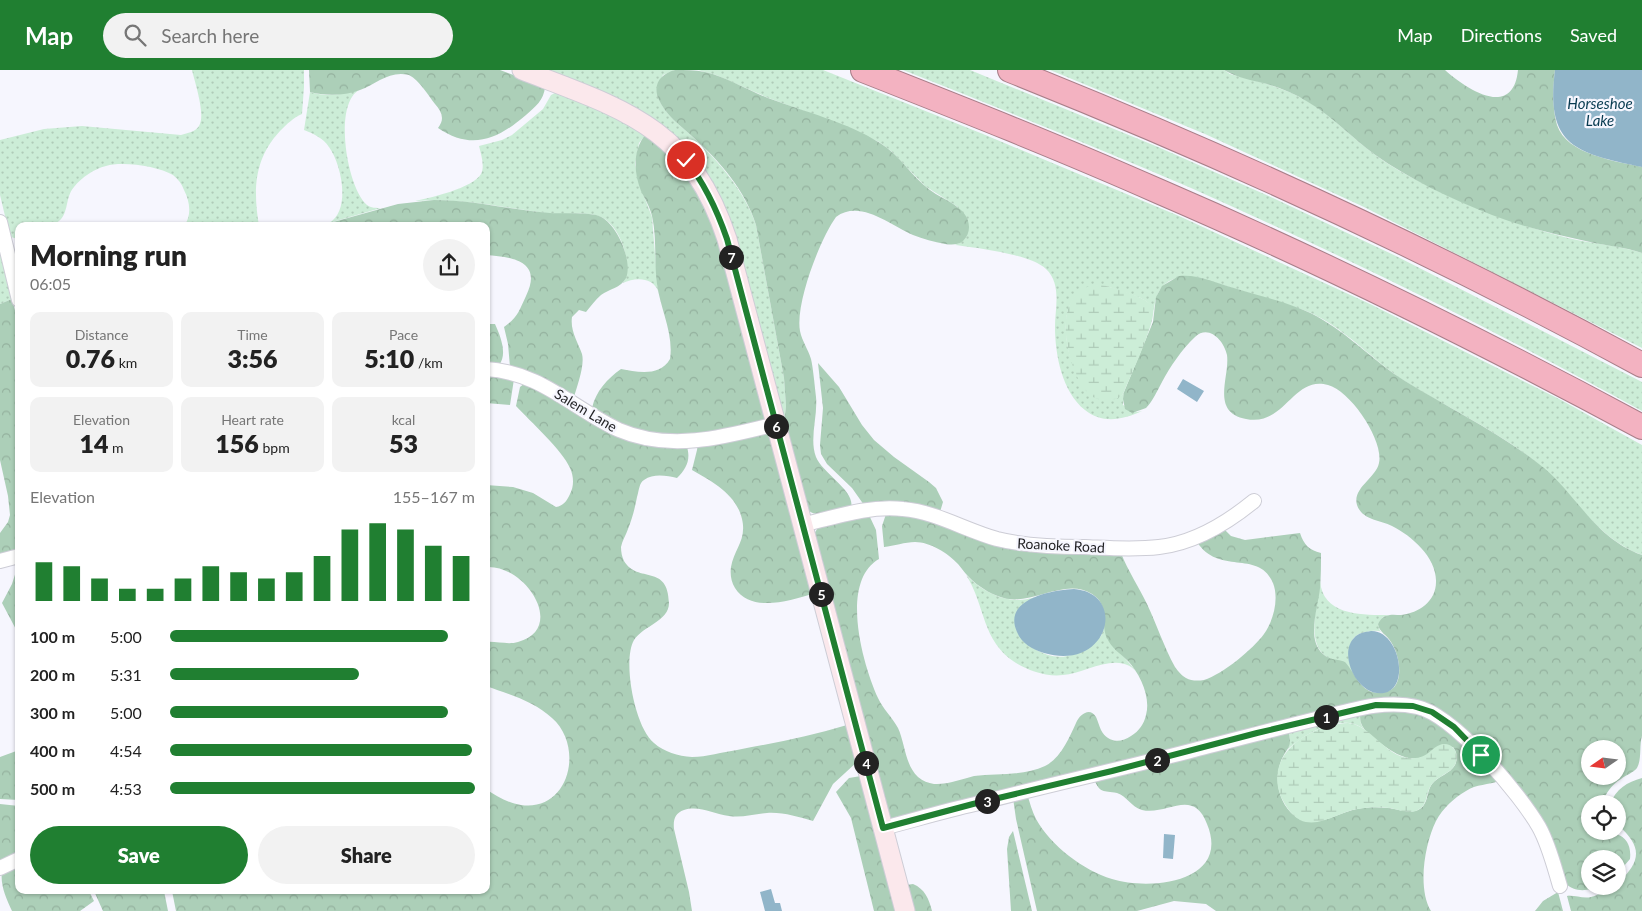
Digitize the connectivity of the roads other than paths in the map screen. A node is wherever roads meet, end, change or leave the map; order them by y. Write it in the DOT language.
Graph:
graph roads {
  1 [pos="522,70"];
  2 [pos="863,70"];
  3 [pos="1010,70"];
  4 [pos="0,222"];
  5 [pos="15,284"];
  6 [pos="1642,365"];
  7 [pos="490,370"];
  8 [pos="776,424"];
  9 [pos="1642,427"];
  10 [pos="1254,501"];
  11 [pos="802,525"];
  12 [pos="15,557"];
  13 [pos="0,562"];
  14 [pos="883,828"];
  15 [pos="15,861"];
  16 [pos="0,868"];
  17 [pos="1560,886"];
  18 [pos="905,911"];
  1 -- 8 [label="street"];
  2 -- 9 [label="highway"];
  3 -- 6 [label="highway"];
  4 -- 5 [label="street"];
  7 -- 8 [label="street, Salem Lane"];
  8 -- 11 [label="street"];
  10 -- 11 [label="street, Roanoke Road"];
  11 -- 14 [label="street"];
  12 -- 13 [label="street"];
  14 -- 17 [label="street"];
  14 -- 18 [label="street"];
  15 -- 16 [label="street"];
}
